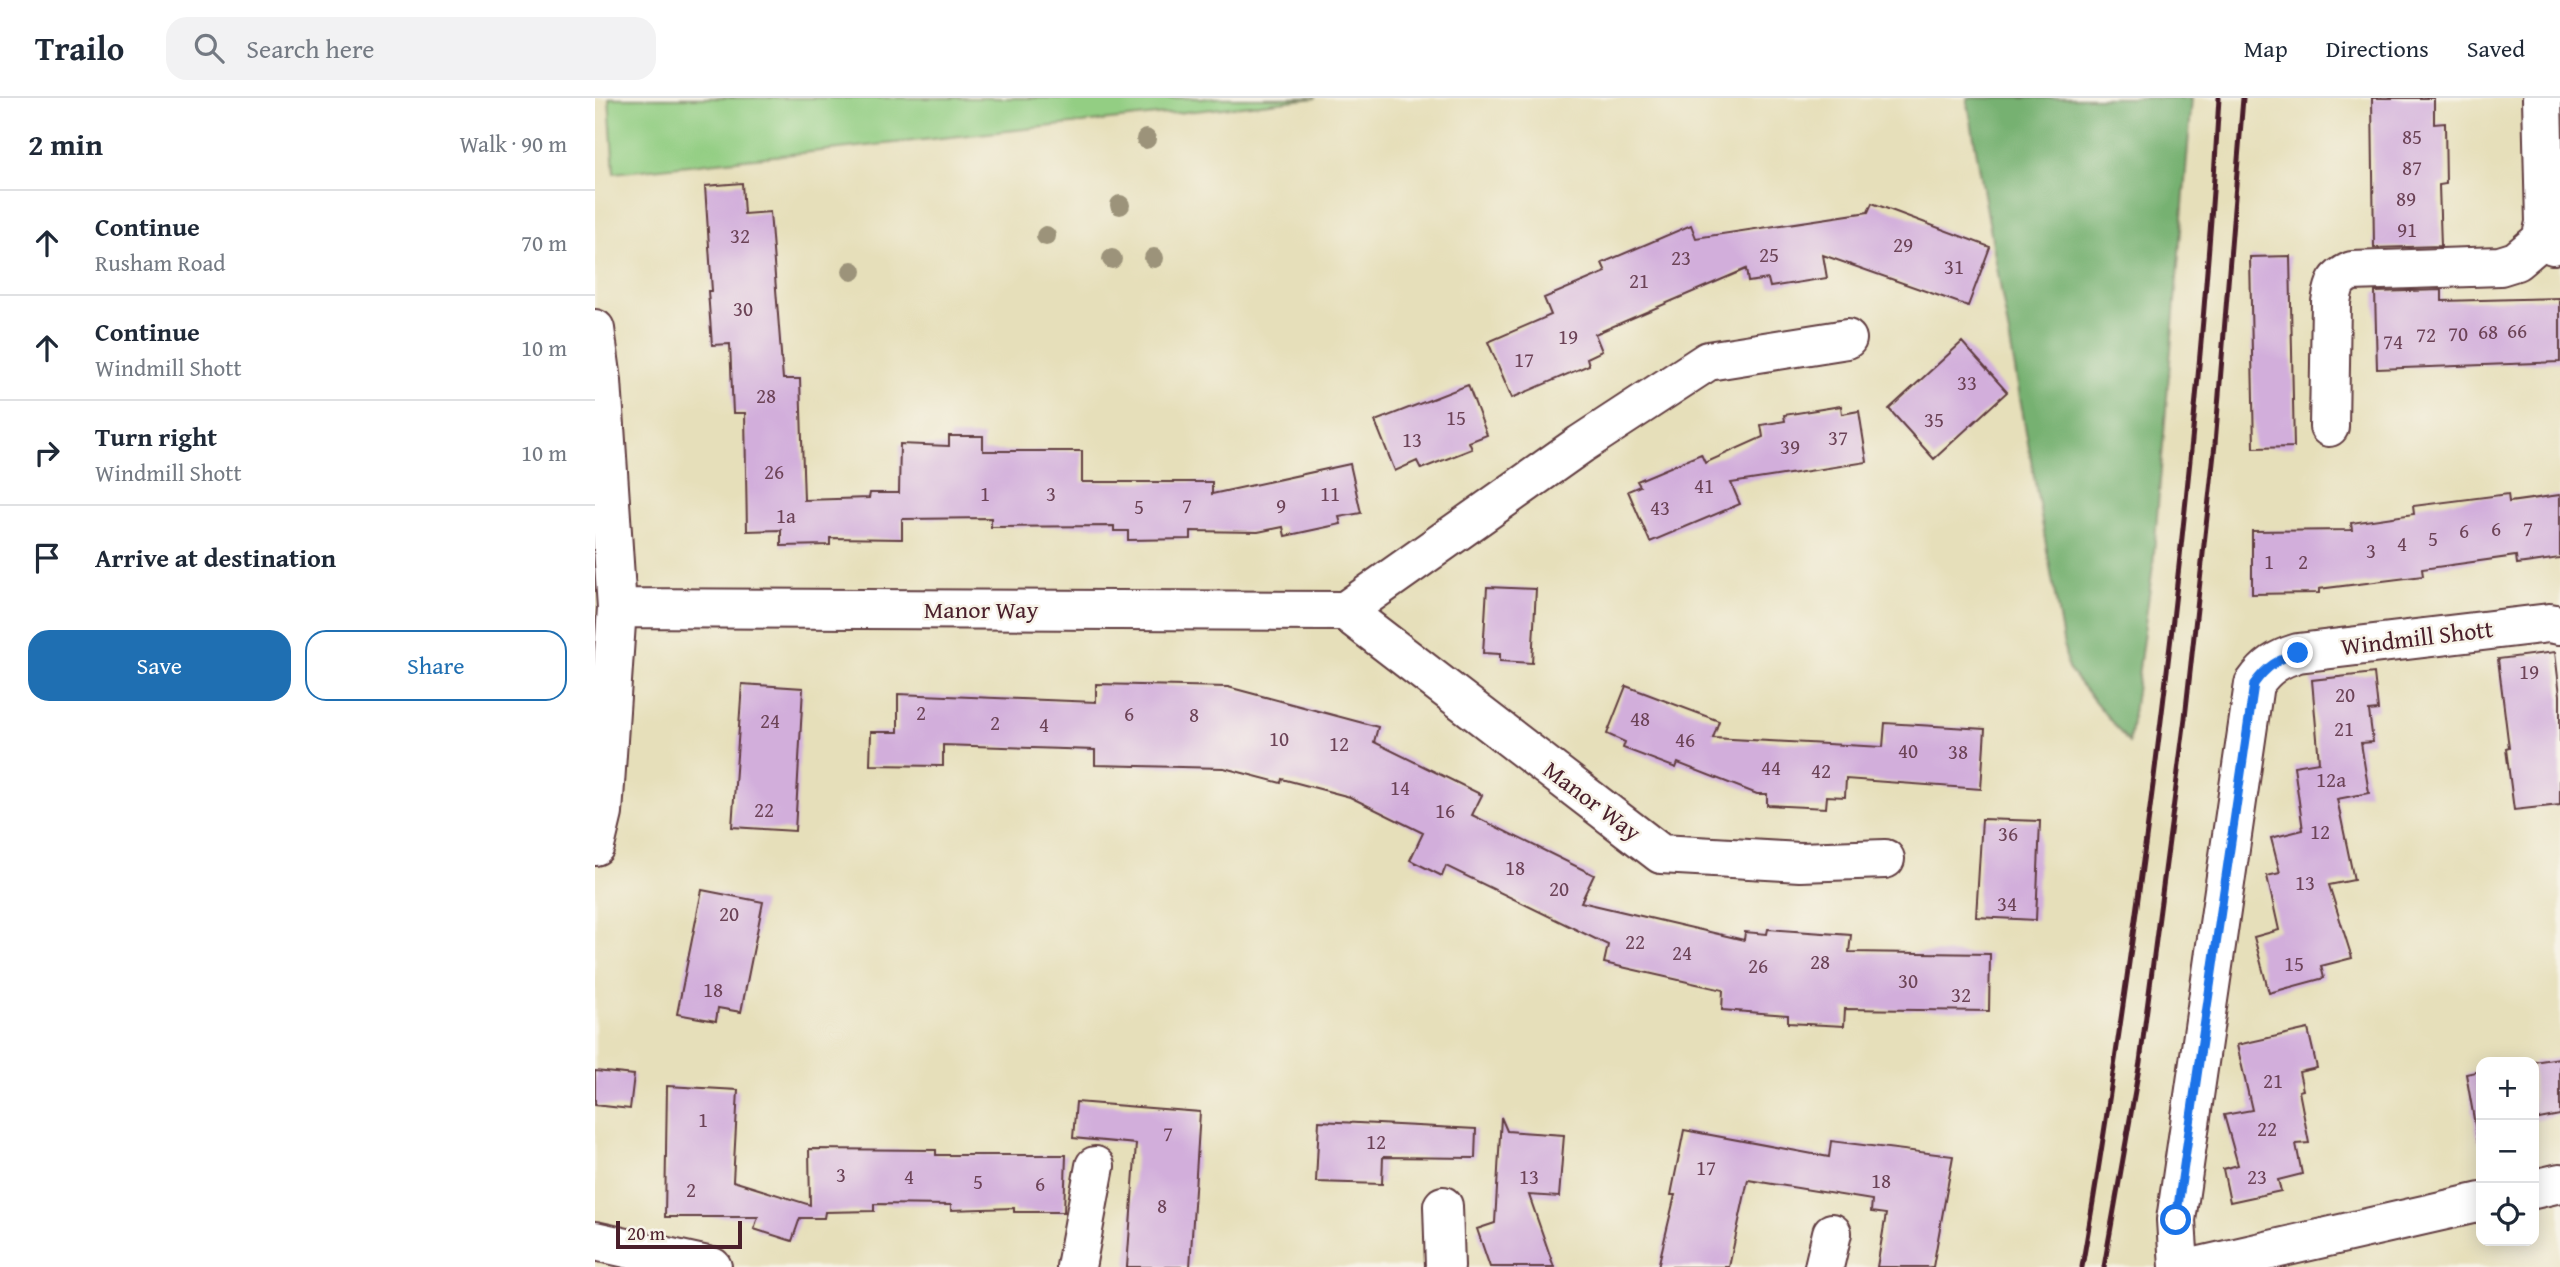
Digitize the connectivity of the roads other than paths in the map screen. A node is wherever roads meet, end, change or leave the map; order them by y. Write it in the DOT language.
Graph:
graph roads {
  1 [pos="2542,98"];
  2 [pos="2553,237"];
  3 [pos="595,329"];
  4 [pos="1847,340"];
  5 [pos="2329,427"];
  6 [pos="617,608"];
  7 [pos="1345,611"];
  8 [pos="2560,625"];
  9 [pos="595,846"];
  10 [pos="1885,859"];
  11 [pos="1095,1166"];
  12 [pos="2560,1183"];
  13 [pos="2539,1188"];
  14 [pos="2476,1203"];
  15 [pos="1443,1206"];
  16 [pos="595,1241"];
  17 [pos="712,1267"];
  18 [pos="1076,1267"];
  19 [pos="1445,1267"];
  20 [pos="2179,1267"];
  21 [pos="2196,1267"];
  1 -- 2 [label="street"];
  2 -- 5 [label="street"];
  3 -- 6 [label="street"];
  4 -- 7 [label="street"];
  6 -- 7 [label="street, Manor Way"];
  6 -- 9 [label="street"];
  7 -- 10 [label="street, Manor Way"];
  8 -- 20 [label="street, Windmill Shott"];
  11 -- 18 [label="street"];
  12 -- 13 [label="street"];
  14 -- 21 [label="street"];
  15 -- 19 [label="street"];
  16 -- 17 [label="street"];
}
